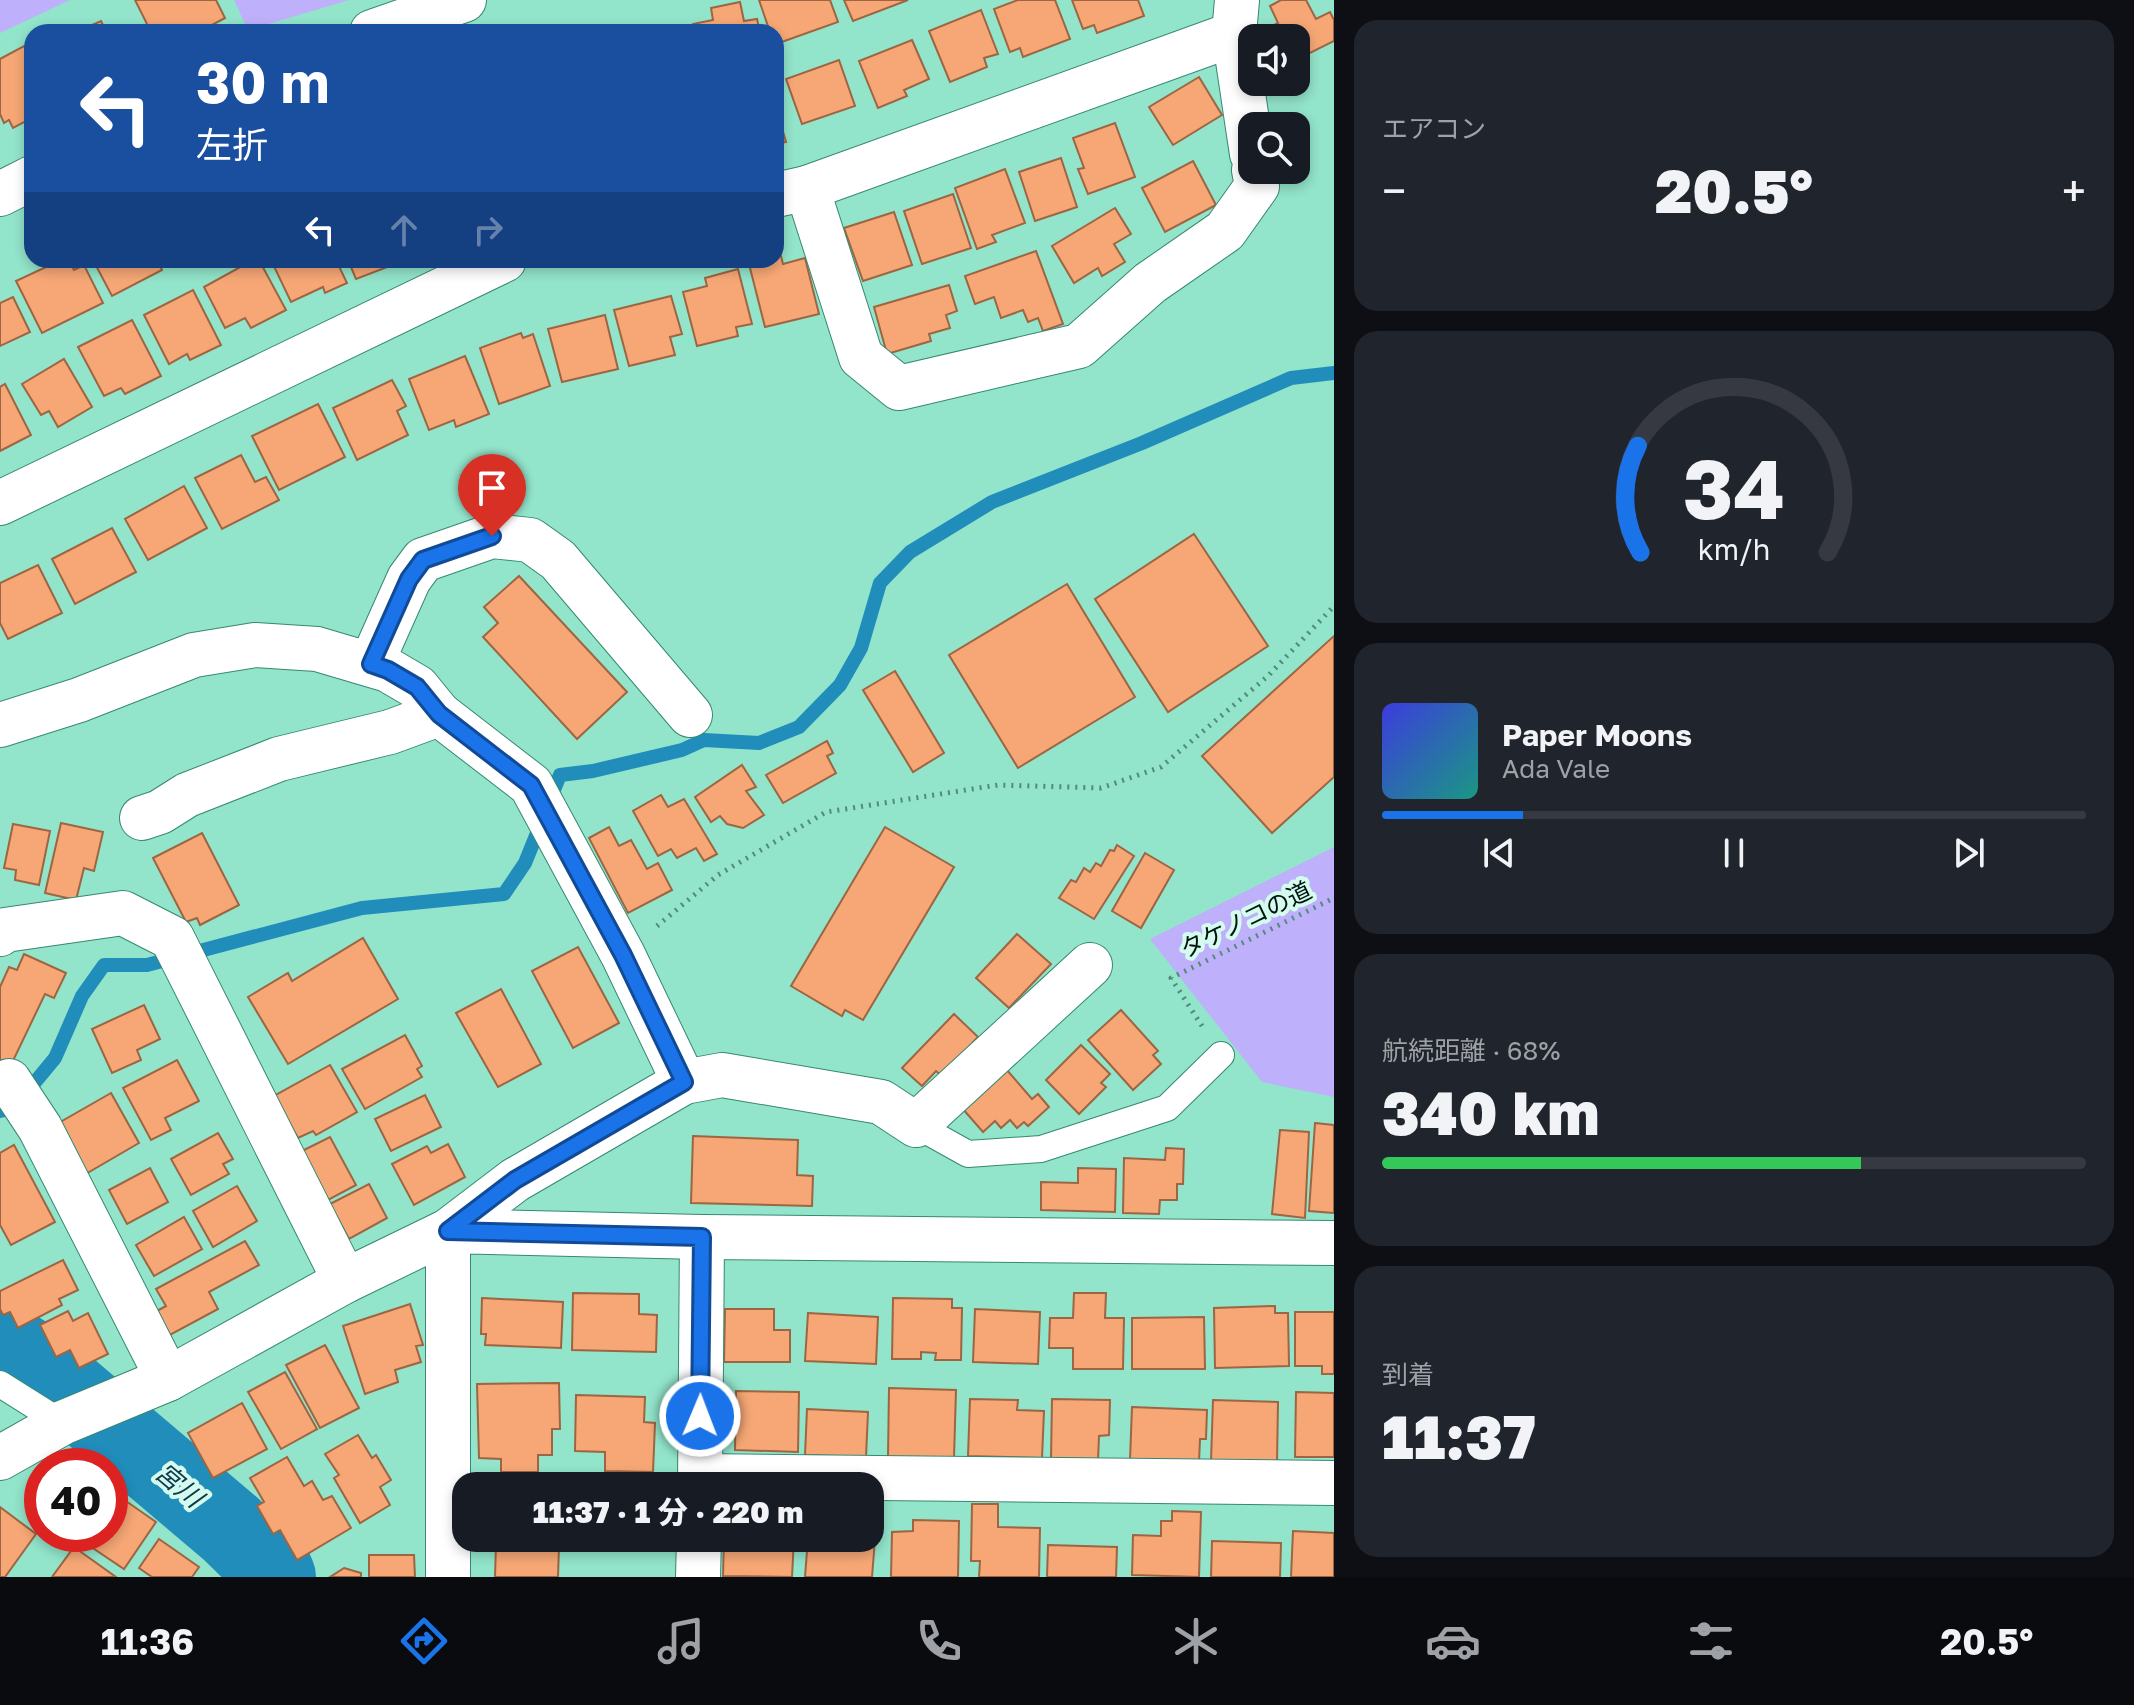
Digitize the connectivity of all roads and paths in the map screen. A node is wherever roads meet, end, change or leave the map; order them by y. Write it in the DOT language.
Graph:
graph roads {
  1 [pos="464,0"];
  2 [pos="1235,17"];
  3 [pos="395,24"];
  4 [pos="1247,112"];
  5 [pos="24,182"];
  6 [pos="1257,184"];
  7 [pos="791,191"];
  8 [pos="0,194"];
  9 [pos="487,268"];
  10 [pos="0,503"];
  11 [pos="1334,606"];
  12 [pos="371,664"];
  13 [pos="439,714"];
  14 [pos="690,715"];
  15 [pos="0,725"];
  16 [pos="142,818"];
  17 [pos="1334,898"];
  18 [pos="0,934"];
  19 [pos="623,955"];
  20 [pos="1090,965"];
  21 [pos="1221,1055"];
  22 [pos="684,1082"];
  23 [pos="11,1086"];
  24 [pos="916,1125"];
  25 [pos="448,1231"];
  26 [pos="702,1237"];
  27 [pos="1334,1243"];
  28 [pos="345,1281"];
  29 [pos="162,1381"];
  30 [pos="0,1384"];
  31 [pos="67,1422"];
  32 [pos="0,1458"];
  33 [pos="700,1472"];
  34 [pos="884,1482"];
  35 [pos="1334,1483"];
  36 [pos="699,1552"];
  37 [pos="448,1577"];
  38 [pos="698,1577"];
  1 -- 3 [label="street"];
  2 -- 4 [label="street"];
  2 -- 7 [label="street"];
  5 -- 8 [label="street"];
  6 -- 7 [label="street"];
  9 -- 10 [label="street"];
  11 -- 19 [label="path"];
  12 -- 13 [label="street"];
  12 -- 14 [label="street"];
  12 -- 15 [label="street"];
  13 -- 16 [label="street"];
  13 -- 19 [label="street"];
  17 -- 21 [label="path, タケノコの道"];
  18 -- 28 [label="street"];
  19 -- 22 [label="street"];
  20 -- 24 [label="street"];
  21 -- 24 [label="lane"];
  22 -- 24 [label="street"];
  22 -- 25 [label="street"];
  23 -- 29 [label="street"];
  25 -- 26 [label="street"];
  25 -- 28 [label="street"];
  25 -- 37 [label="street"];
  26 -- 27 [label="street"];
  26 -- 33 [label="street"];
  28 -- 29 [label="street"];
  29 -- 31 [label="street"];
  30 -- 31 [label="lane"];
  31 -- 32 [label="street"];
  34 -- 35 [label="street"];
  36 -- 38 [label="street"];
}
